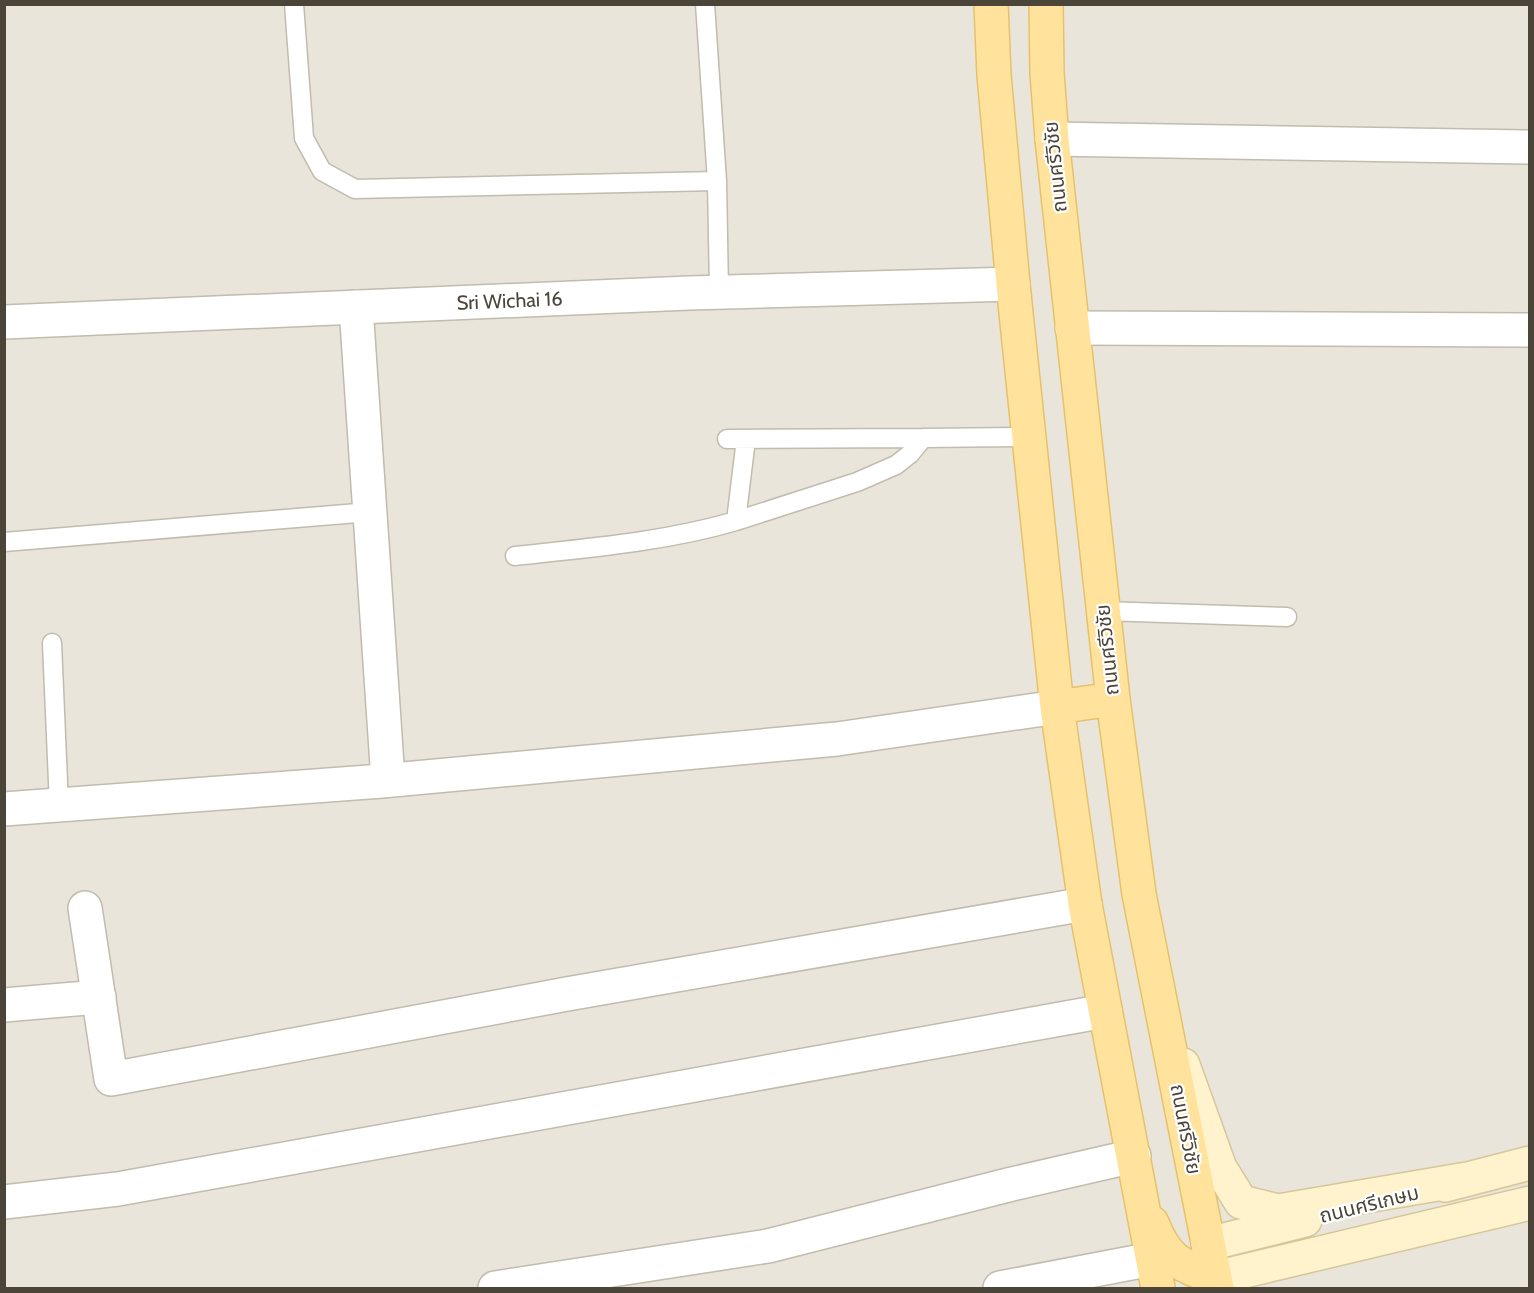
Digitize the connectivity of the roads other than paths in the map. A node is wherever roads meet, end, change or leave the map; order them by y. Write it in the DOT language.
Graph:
graph roads {
  1 [pos="294,4"];
  2 [pos="705,4"];
  3 [pos="991,4"];
  4 [pos="1046,4"];
  5 [pos="1052,139"];
  6 [pos="1530,147"];
  7 [pos="717,181"];
  8 [pos="1013,284"];
  9 [pos="719,292"];
  10 [pos="356,308"];
  11 [pos="4,322"];
  12 [pos="1072,328"];
  13 [pos="1530,330"];
  14 [pos="1029,437"];
  15 [pos="923,438"];
  16 [pos="727,439"];
  17 [pos="746,440"];
  18 [pos="370,512"];
  19 [pos="736,521"];
  20 [pos="4,542"];
  21 [pos="515,556"];
  22 [pos="1103,611"];
  23 [pos="1287,617"];
  24 [pos="52,643"];
  25 [pos="1113,699"];
  26 [pos="1057,707"];
  27 [pos="388,780"];
  28 [pos="59,805"];
  29 [pos="4,809"];
  30 [pos="1085,904"];
  31 [pos="85,908"];
  32 [pos="99,996"];
  33 [pos="1161,1004"];
  34 [pos="4,1005"];
  35 [pos="1105,1011"];
  36 [pos="1134,1156"];
  37 [pos="1530,1163"];
  38 [pos="1467,1179"];
  39 [pos="1140,1190"];
  40 [pos="4,1202"];
  41 [pos="1530,1203"];
  42 [pos="1473,1217"];
  43 [pos="1155,1274"];
  44 [pos="1203,1274"];
  45 [pos="495,1288"];
  46 [pos="1000,1288"];
  47 [pos="1272,1288"];
  1 -- 7 [label="lane"];
  2 -- 7 [label="lane"];
  3 -- 8 [label="main road"];
  4 -- 5 [label="main road, ถนนศรีวิชัย"];
  5 -- 6 [label="street"];
  5 -- 12 [label="main road, ถนนศรีวิชัย"];
  7 -- 9 [label="lane"];
  8 -- 9 [label="street, Sri Wichai 16"];
  8 -- 14 [label="main road"];
  9 -- 10 [label="street, Sri Wichai 16"];
  10 -- 11 [label="street, Sri Wichai 16"];
  10 -- 18 [label="street"];
  12 -- 13 [label="street"];
  12 -- 22 [label="main road, ถนนศรีวิชัย"];
  14 -- 15 [label="lane"];
  14 -- 26 [label="main road"];
  15 -- 17 [label="lane"];
  15 -- 19 [label="lane"];
  16 -- 17 [label="lane"];
  17 -- 19 [label="lane"];
  18 -- 20 [label="lane"];
  18 -- 27 [label="street"];
  19 -- 21 [label="lane"];
  22 -- 23 [label="lane"];
  22 -- 25 [label="main road, ถนนศรีวิชัย"];
  24 -- 28 [label="lane"];
  25 -- 26 [label="main road"];
  25 -- 33 [label="main road, ถนนศรีวิชัย"];
  26 -- 27 [label="street"];
  26 -- 30 [label="main road"];
  27 -- 28 [label="street"];
  28 -- 29 [label="street"];
  30 -- 32 [label="street"];
  30 -- 35 [label="main road"];
  31 -- 32 [label="street"];
  32 -- 34 [label="street"];
  33 -- 38 [label="main road"];
  33 -- 44 [label="main road, ถนนศรีวิชัย"];
  35 -- 36 [label="main road"];
  35 -- 40 [label="street"];
  36 -- 39 [label="main road"];
  36 -- 45 [label="street"];
  37 -- 38 [label="main road, ถนนศรีเกษม"];
  38 -- 44 [label="main road, ถนนศรีเกษม"];
  39 -- 43 [label="main road"];
  39 -- 44 [label="main road"];
  41 -- 42 [label="main road, ถนนศรีเกษม"];
  42 -- 44 [label="main road, ถนนศรีเกษม"];
  42 -- 47 [label="main road"];
  43 -- 46 [label="street"];
}
